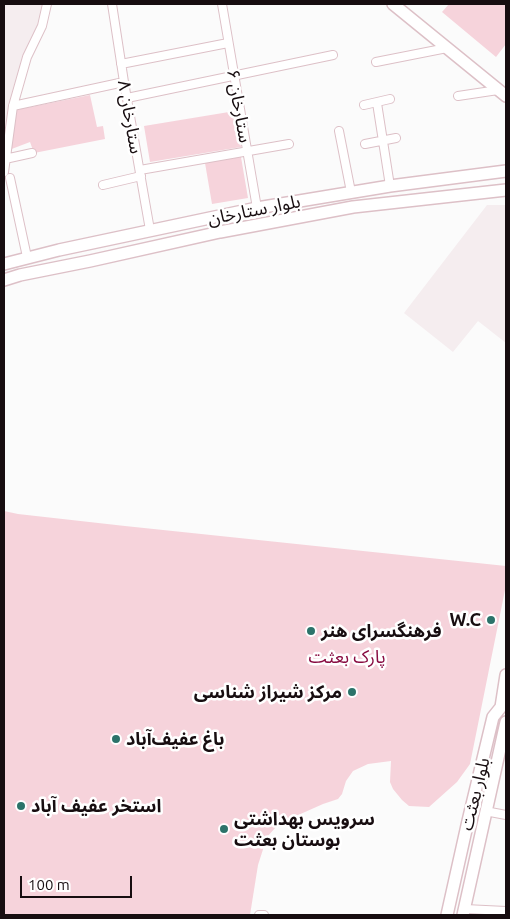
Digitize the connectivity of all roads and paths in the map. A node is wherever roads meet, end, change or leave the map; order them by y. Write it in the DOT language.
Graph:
graph roads {
  1 [pos="47,4"];
  2 [pos="112,4"];
  3 [pos="222,4"];
  4 [pos="394,4"];
  5 [pos="228,43"];
  6 [pos="448,48"];
  7 [pos="333,56"];
  8 [pos="376,62"];
  9 [pos="121,64"];
  10 [pos="234,76"];
  11 [pos="124,82"];
  12 [pos="502,93"];
  13 [pos="458,96"];
  14 [pos="127,98"];
  15 [pos="390,99"];
  16 [pos="377,103"];
  17 [pos="364,105"];
  18 [pos="13,106"];
  19 [pos="339,131"];
  20 [pos="396,138"];
  21 [pos="383,140"];
  22 [pos="289,144"];
  23 [pos="365,144"];
  24 [pos="247,152"];
  25 [pos="32,153"];
  26 [pos="5,159"];
  27 [pos="4,171"];
  28 [pos="506,171"];
  29 [pos="140,173"];
  30 [pos="10,178"];
  31 [pos="103,185"];
  32 [pos="390,186"];
  33 [pos="506,190"];
  34 [pos="351,192"];
  35 [pos="257,208"];
  36 [pos="150,230"];
  37 [pos="28,257"];
  38 [pos="4,264"];
  39 [pos="4,280"];
  40 [pos="506,675"];
  41 [pos="506,722"];
  42 [pos="504,742"];
  43 [pos="485,811"];
  44 [pos="506,815"];
  45 [pos="506,911"];
  46 [pos="464,912"];
  47 [pos="259,915"];
  48 [pos="264,915"];
  49 [pos="447,915"];
  1 -- 18 [label="street"];
  2 -- 9 [label="street, ستارخان ۸"];
  3 -- 5 [label="street, ستارخان ۶"];
  4 -- 6 [label="main road"];
  5 -- 9 [label="street"];
  5 -- 10 [label="street, ستارخان ۶"];
  6 -- 8 [label="street"];
  6 -- 12 [label="main road"];
  7 -- 10 [label="street"];
  9 -- 11 [label="street, ستارخان ۸"];
  10 -- 14 [label="street"];
  10 -- 24 [label="street, ستارخان ۶"];
  11 -- 14 [label="street, ستارخان ۸"];
  11 -- 18 [label="street"];
  12 -- 13 [label="street"];
  14 -- 29 [label="street, ستارخان ۸"];
  15 -- 16 [label="street"];
  16 -- 17 [label="street"];
  16 -- 21 [label="street"];
  18 -- 26 [label="street"];
  19 -- 34 [label="street"];
  20 -- 21 [label="street"];
  21 -- 23 [label="street"];
  21 -- 32 [label="street"];
  22 -- 24 [label="street"];
  24 -- 29 [label="street"];
  24 -- 35 [label="street, ستارخان ۶"];
  25 -- 26 [label="street"];
  26 -- 27 [label="street"];
  28 -- 32 [label="main road, بلوار ستارخان"];
  29 -- 31 [label="street"];
  29 -- 36 [label="street, ستارخان ۸"];
  30 -- 37 [label="street"];
  32 -- 34 [label="main road, بلوار ستارخان"];
  33 -- 39 [label="main road, بلوار ستارخان"];
  34 -- 35 [label="main road, بلوار ستارخان"];
  35 -- 36 [label="main road, بلوار ستارخان"];
  36 -- 37 [label="main road, بلوار ستارخان"];
  37 -- 38 [label="main road, بلوار ستارخان"];
  40 -- 49 [label="main road, بلوار بعثت"];
  41 -- 42 [label="main road, بلوار بعثت"];
  42 -- 43 [label="main road, بلوار بعثت"];
  43 -- 44 [label="street"];
  43 -- 46 [label="main road, بلوار بعثت"];
  45 -- 46 [label="street"];
  47 -- 48 [label="street"];
}
